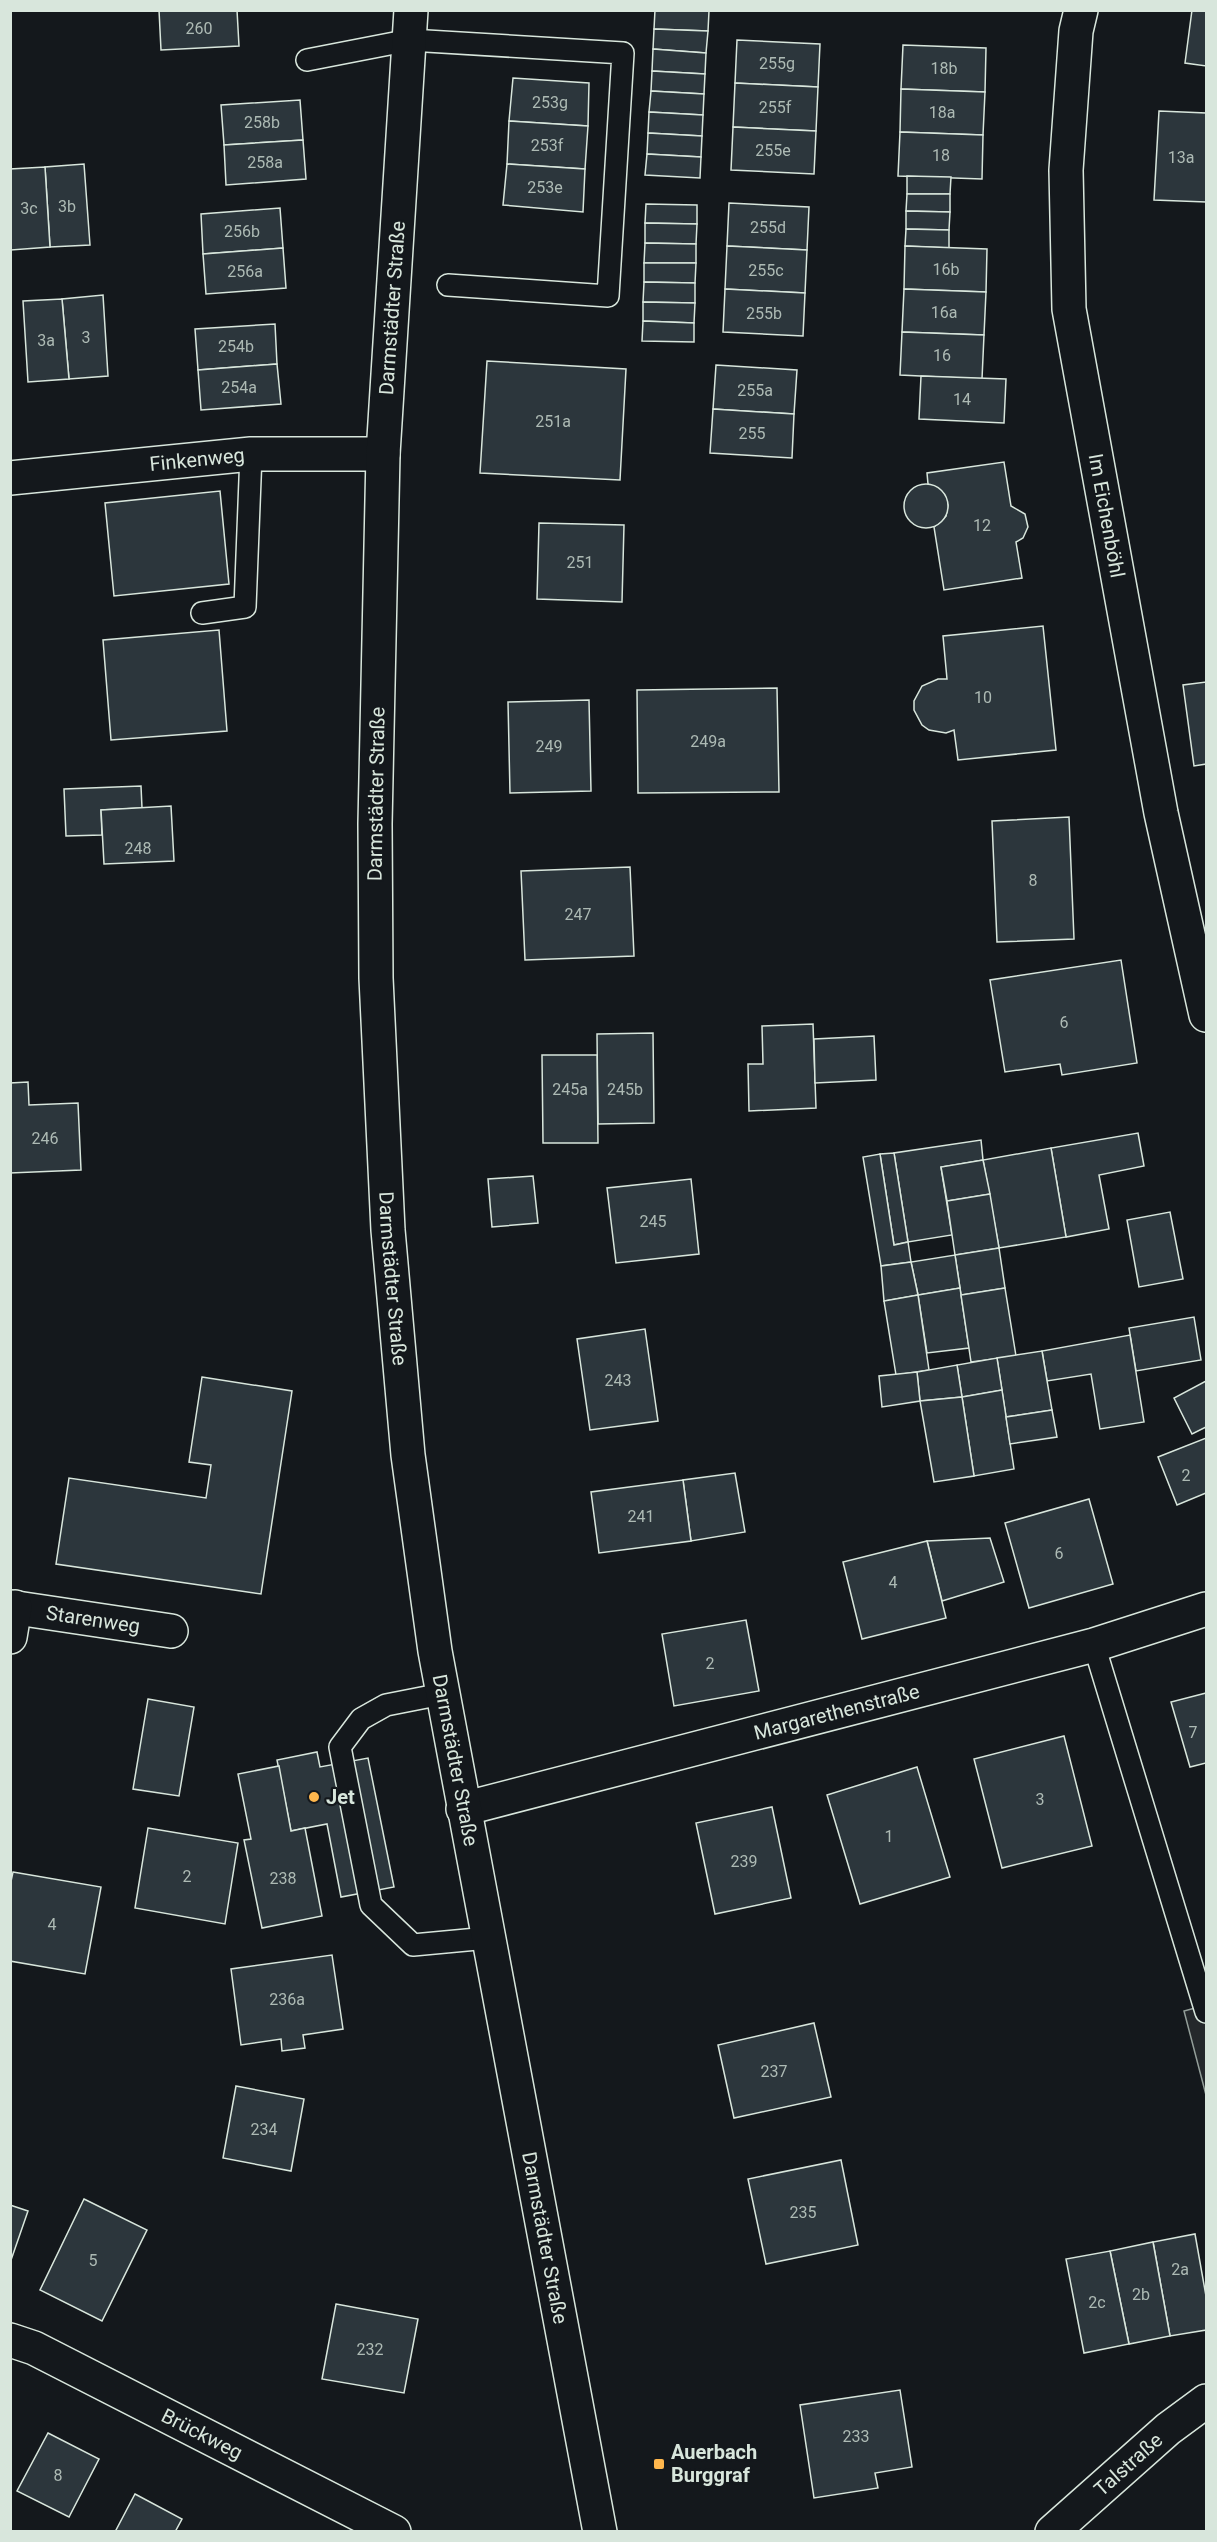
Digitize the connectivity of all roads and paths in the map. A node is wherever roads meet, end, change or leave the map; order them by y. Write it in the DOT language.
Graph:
graph roads {
  1 [pos="1082,10"];
  2 [pos="410,25"];
  3 [pos="307,60"];
  4 [pos="448,285"];
  5 [pos="251,454"];
  6 [pos="383,454"];
  7 [pos="10,478"];
  8 [pos="202,613"];
  9 [pos="1206,1015"];
  10 [pos="1206,1609"];
  11 [pos="12,1617"];
  12 [pos="171,1631"];
  13 [pos="1094,1645"];
  14 [pos="442,1694"];
  15 [pos="464,1809"];
  16 [pos="488,1938"];
  17 [pos="1206,2012"];
  18 [pos="10,2340"];
  19 [pos="1206,2401"];
  20 [pos="394,2532"];
  21 [pos="600,2532"];
  22 [pos="1052,2532"];
  1 -- 9 [label="street, Im Eichenböhl"];
  2 -- 3 [label="lane"];
  2 -- 4 [label="lane"];
  2 -- 6 [label="street, Darmstädter Straße"];
  5 -- 6 [label="street, Finkenweg"];
  5 -- 7 [label="street, Finkenweg"];
  5 -- 8 [label="lane"];
  6 -- 14 [label="street, Darmstädter Straße"];
  10 -- 13 [label="street, Margarethenstraße"];
  11 -- 12 [label="street, Starenweg"];
  13 -- 15 [label="street, Margarethenstraße"];
  13 -- 17 [label="lane"];
  14 -- 15 [label="street, Darmstädter Straße"];
  14 -- 16 [label="lane"];
  15 -- 16 [label="street, Darmstädter Straße"];
  16 -- 21 [label="street, Darmstädter Straße"];
  18 -- 20 [label="street, Brückweg"];
  19 -- 22 [label="street, Talstraße"];
}
